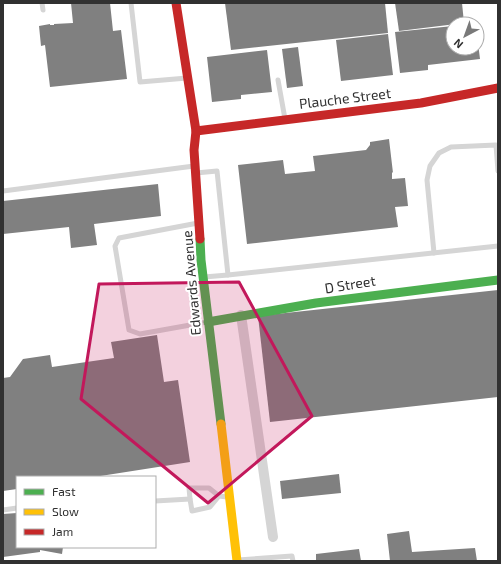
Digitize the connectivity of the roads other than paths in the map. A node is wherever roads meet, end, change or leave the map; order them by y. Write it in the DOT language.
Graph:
graph roads {
  1 [pos="42,3"];
  2 [pos="131,3"];
  3 [pos="176,3"];
  4 [pos="42,10"];
  5 [pos="188,78"];
  6 [pos="278,80"];
  7 [pos="498,88"];
  8 [pos="285,120"];
  9 [pos="196,131"];
  10 [pos="196,170"];
  11 [pos="498,171"];
  12 [pos="3,191"];
  13 [pos="199,222"];
  14 [pos="498,246"];
  15 [pos="434,253"];
  16 [pos="228,275"];
  17 [pos="203,277"];
  18 [pos="498,280"];
  19 [pos="241,315"];
  20 [pos="208,322"];
  21 [pos="219,496"];
  22 [pos="230,498"];
  23 [pos="190,499"];
  24 [pos="156,501"];
  25 [pos="16,508"];
  26 [pos="3,510"];
  27 [pos="273,537"];
  28 [pos="237,560"];
  29 [pos="293,561"];
  1 -- 4 [label="lane"];
  2 -- 5 [label="lane"];
  3 -- 5 [label="street, Edwards Avenue"];
  5 -- 9 [label="street, Edwards Avenue"];
  6 -- 8 [label="lane"];
  7 -- 8 [label="street, Plauche Street"];
  8 -- 9 [label="street, Plauche Street"];
  9 -- 10 [label="street, Edwards Avenue"];
  10 -- 12 [label="lane"];
  10 -- 13 [label="street, Edwards Avenue"];
  10 -- 16 [label="lane"];
  11 -- 15 [label="lane"];
  13 -- 17 [label="street, Edwards Avenue"];
  13 -- 20 [label="lane"];
  14 -- 15 [label="lane"];
  15 -- 16 [label="lane"];
  16 -- 17 [label="lane"];
  17 -- 20 [label="street, Edwards Avenue"];
  18 -- 19 [label="street, D Street"];
  19 -- 20 [label="street, D Street"];
  19 -- 27 [label="street"];
  20 -- 22 [label="street, Edwards Avenue"];
  21 -- 22 [label="lane"];
  21 -- 23 [label="lane"];
  21 -- 23 [label="lane"];
  22 -- 28 [label="street, Edwards Avenue"];
  23 -- 24 [label="lane"];
  25 -- 26 [label="lane"];
  28 -- 29 [label="lane"];
}
